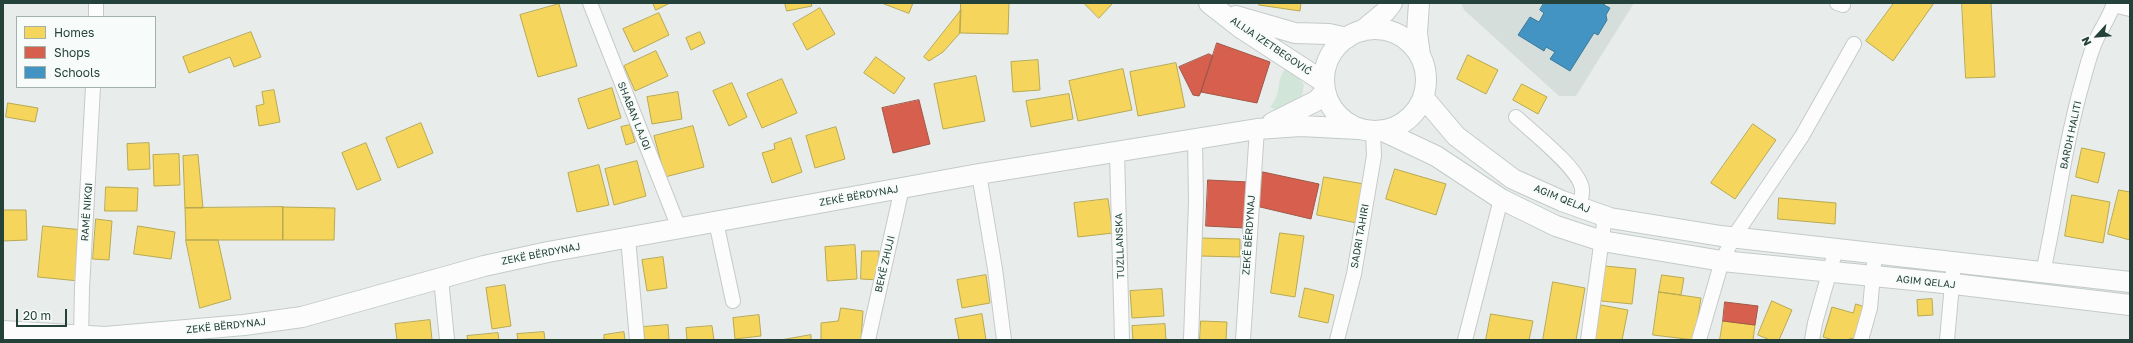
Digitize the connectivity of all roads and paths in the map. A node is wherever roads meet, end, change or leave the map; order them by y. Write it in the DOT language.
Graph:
graph roads {
  1 [pos="96,3"];
  2 [pos="590,3"];
  3 [pos="1392,3"];
  4 [pos="1419,3"];
  5 [pos="2113,4"];
  6 [pos="1214,6"];
  7 [pos="2130,9"];
  8 [pos="96,16"];
  9 [pos="1354,34"];
  10 [pos="1854,44"];
  11 [pos="1420,54"];
  12 [pos="1324,87"];
  13 [pos="93,88"];
  14 [pos="1424,98"];
  15 [pos="1516,117"];
  16 [pos="1257,129"];
  17 [pos="1372,130"];
  18 [pos="1195,139"];
  19 [pos="1117,153"];
  20 [pos="979,174"];
  21 [pos="902,188"];
  22 [pos="1501,199"];
  23 [pos="1579,207"];
  24 [pos="1605,216"];
  25 [pos="716,222"];
  26 [pos="679,228"];
  27 [pos="628,238"];
  28 [pos="1732,238"];
  29 [pos="1602,241"];
  30 [pos="1836,249"];
  31 [pos="1875,253"];
  32 [pos="1722,261"];
  33 [pos="1954,262"];
  34 [pos="1828,272"];
  35 [pos="2043,272"];
  36 [pos="1872,276"];
  37 [pos="441,278"];
  38 [pos="2130,282"];
  39 [pos="1954,284"];
  40 [pos="733,301"];
  41 [pos="2130,305"];
  42 [pos="3,331"];
  43 [pos="81,337"];
  44 [pos="104,339"];
  45 [pos="1191,339"];
  46 [pos="448,340"];
  47 [pos="637,340"];
  48 [pos="868,340"];
  49 [pos="1004,340"];
  50 [pos="1122,340"];
  51 [pos="1243,340"];
  52 [pos="1337,340"];
  53 [pos="1465,340"];
  54 [pos="1588,340"];
  55 [pos="1699,340"];
  56 [pos="1812,340"];
  57 [pos="1861,340"];
  58 [pos="1948,340"];
  1 -- 8 [label="street"];
  2 -- 26 [label="street, SHABAN LAJQI"];
  3 -- 9 [label="main road"];
  4 -- 11 [label="main road"];
  5 -- 7 [label="street"];
  5 -- 35 [label="street, BARDH HALITI"];
  6 -- 9 [label="main road, ALIJA IZETBEGOVIĆ"];
  6 -- 12 [label="main road, ALIJA IZETBEGOVIĆ"];
  9 -- 11 [label="main road, ZEKË BËRDYNAJ"];
  9 -- 12 [label="main road"];
  10 -- 28 [label="street"];
  11 -- 14 [label="main road, ZEKË BËRDYNAJ"];
  12 -- 16 [label="main road, ZEKË BËRDYNAJ"];
  12 -- 17 [label="main road"];
  13 -- 43 [label="street, RAMË NIKQI"];
  14 -- 17 [label="main road, ZEKË BËRDYNAJ"];
  14 -- 23 [label="main road, AGIM QELAJ"];
  15 -- 23 [label="street"];
  16 -- 17 [label="main road, ZEKË BËRDYNAJ"];
  16 -- 18 [label="main road, ZEKË BËRDYNAJ"];
  16 -- 51 [label="street, ZEKË BËRDYNAJ"];
  17 -- 22 [label="main road, AGIM QELAJ"];
  17 -- 52 [label="street, SADRI TAHIRI"];
  18 -- 19 [label="main road, ZEKË BËRDYNAJ"];
  18 -- 45 [label="street"];
  19 -- 20 [label="main road, ZEKË BËRDYNAJ"];
  19 -- 50 [label="street, TUZLLANSKA"];
  20 -- 21 [label="main road, ZEKË BËRDYNAJ"];
  20 -- 49 [label="street"];
  21 -- 25 [label="main road, ZEKË BËRDYNAJ"];
  21 -- 48 [label="street, BEKË ZHUJI"];
  22 -- 29 [label="main road, AGIM QELAJ"];
  22 -- 53 [label="street"];
  23 -- 24 [label="main road, AGIM QELAJ"];
  24 -- 28 [label="main road, AGIM QELAJ"];
  24 -- 29 [label="street"];
  25 -- 26 [label="main road, ZEKË BËRDYNAJ"];
  25 -- 40 [label="street"];
  26 -- 27 [label="main road, ZEKË BËRDYNAJ"];
  27 -- 37 [label="main road, ZEKË BËRDYNAJ"];
  27 -- 47 [label="street"];
  28 -- 30 [label="main road, AGIM QELAJ"];
  28 -- 32 [label="street"];
  29 -- 32 [label="main road, AGIM QELAJ"];
  29 -- 54 [label="street"];
  30 -- 31 [label="main road, AGIM QELAJ"];
  30 -- 34 [label="street"];
  31 -- 33 [label="main road, AGIM QELAJ"];
  31 -- 36 [label="street"];
  32 -- 34 [label="main road, AGIM QELAJ"];
  32 -- 55 [label="street"];
  33 -- 35 [label="main road, AGIM QELAJ"];
  33 -- 39 [label="street"];
  34 -- 36 [label="main road, AGIM QELAJ"];
  34 -- 56 [label="street"];
  35 -- 38 [label="main road, AGIM QELAJ"];
  36 -- 39 [label="main road, AGIM QELAJ"];
  36 -- 57 [label="street"];
  37 -- 44 [label="main road, ZEKË BËRDYNAJ"];
  37 -- 46 [label="street"];
  39 -- 41 [label="main road, AGIM QELAJ"];
  39 -- 58 [label="street"];
  42 -- 43 [label="main road, ZEKË BËRDYNAJ"];
  43 -- 44 [label="main road, ZEKË BËRDYNAJ"];
}
